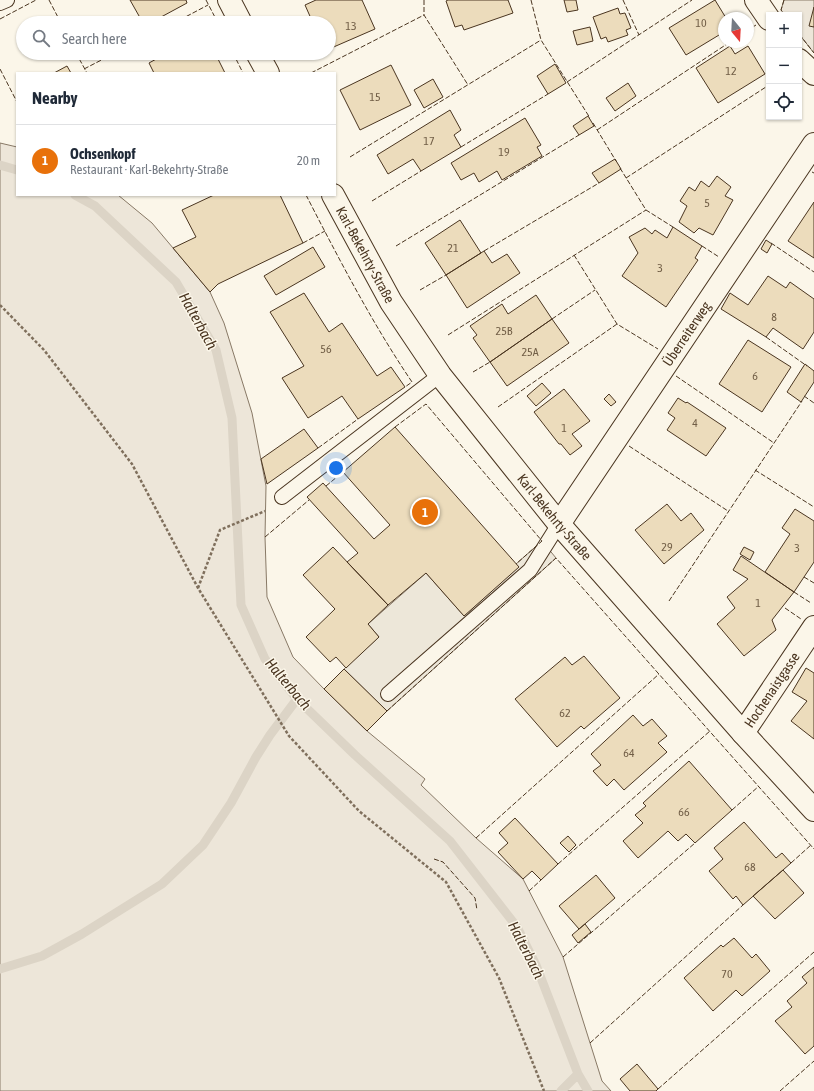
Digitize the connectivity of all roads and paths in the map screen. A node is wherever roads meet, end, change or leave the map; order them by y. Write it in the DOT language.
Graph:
graph roads {
  1 [pos="6,0"];
  2 [pos="229,0"];
  3 [pos="756,0"];
  4 [pos="0,3"];
  5 [pos="766,15"];
  6 [pos="237,16"];
  7 [pos="261,60"];
  8 [pos="802,63"];
  9 [pos="267,72"];
  10 [pos="814,74"];
  11 [pos="814,144"];
  12 [pos="334,196"];
  13 [pos="0,305"];
  14 [pos="440,375"];
  15 [pos="282,497"];
  16 [pos="254,515"];
  17 [pos="559,524"];
  18 [pos="198,588"];
  19 [pos="814,627"];
  20 [pos="388,694"];
  21 [pos="743,733"];
  22 [pos="814,810"];
  23 [pos="544,1091"];
  1 -- 4 [label="lane"];
  2 -- 6 [label="street"];
  3 -- 5 [label="street"];
  7 -- 9 [label="street"];
  8 -- 10 [label="street"];
  11 -- 17 [label="street, Überreiterweg"];
  12 -- 14 [label="street, Karl-Bekehrty-Straße"];
  13 -- 18 [label="path"];
  14 -- 15 [label="lane"];
  14 -- 17 [label="street, Karl-Bekehrty-Straße"];
  16 -- 18 [label="path"];
  17 -- 20 [label="lane"];
  17 -- 21 [label="street, Karl-Bekehrty-Straße"];
  18 -- 23 [label="path"];
  19 -- 21 [label="street, Hochenaistgasse"];
  21 -- 22 [label="street, Karl-Bekehrty-Straße"];
}
